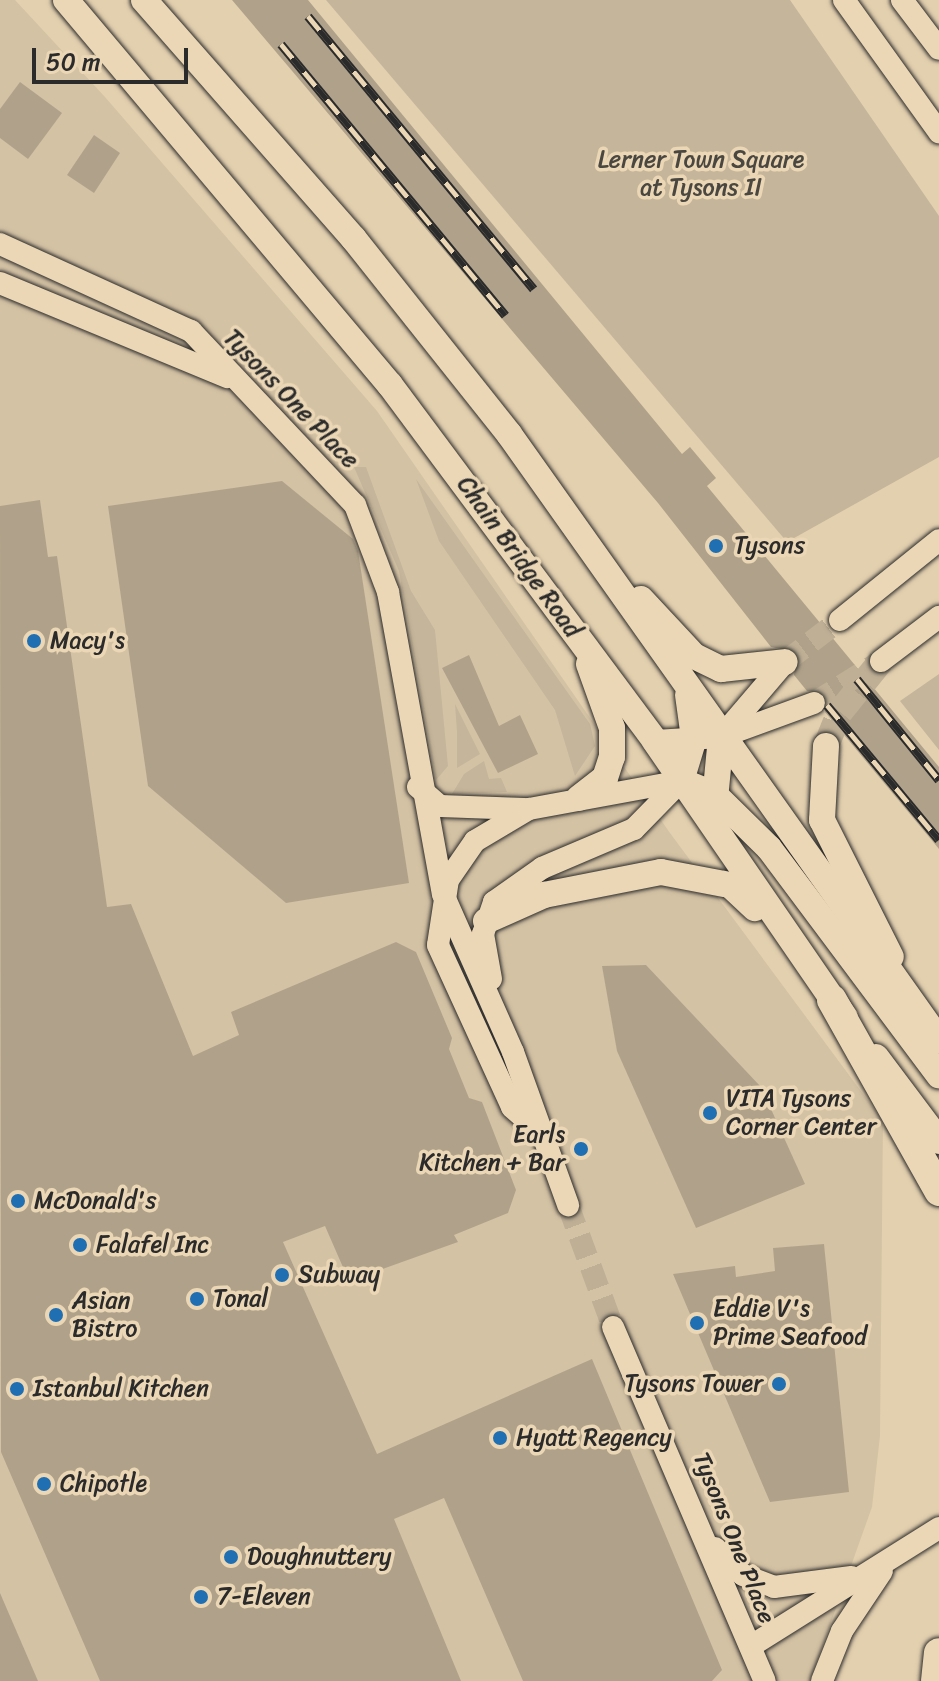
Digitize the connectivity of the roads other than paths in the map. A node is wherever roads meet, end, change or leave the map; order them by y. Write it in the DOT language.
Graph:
graph roads {
  1 [pos="66,0"];
  2 [pos="144,0"];
  3 [pos="154,0"];
  4 [pos="844,0"];
  5 [pos="902,0"];
  6 [pos="177,37"];
  7 [pos="939,49"];
  8 [pos="939,132"];
  9 [pos="0,244"];
  10 [pos="0,283"];
  11 [pos="227,377"];
  12 [pos="552,491"];
  13 [pos="939,540"];
  14 [pos="939,617"];
  15 [pos="840,620"];
  16 [pos="582,642"];
  17 [pos="881,661"];
  18 [pos="785,662"];
  19 [pos="686,686"];
  20 [pos="814,703"];
  21 [pos="721,737"];
  22 [pos="693,740"];
  23 [pos="655,741"];
  24 [pos="826,746"];
  25 [pos="681,781"];
  26 [pos="418,787"];
  27 [pos="714,794"];
  28 [pos="579,798"];
  29 [pos="529,809"];
  30 [pos="723,844"];
  31 [pos="443,894"];
  32 [pos="486,921"];
  33 [pos="800,954"];
  34 [pos="832,1000"];
  35 [pos="935,1035"];
  36 [pos="513,1052"];
  37 [pos="939,1075"];
  38 [pos="537,1129"];
  39 [pos="939,1141"];
  40 [pos="939,1191"];
  41 [pos="568,1205"];
  42 [pos="613,1327"];
  43 [pos="939,1528"];
  44 [pos="708,1541"];
  45 [pos="899,1553"];
  46 [pos="868,1573"];
  47 [pos="751,1646"];
  48 [pos="939,1653"];
  49 [pos="765,1681"];
  50 [pos="822,1681"];
  51 [pos="936,1681"];
  1 -- 16 [label="main road, Chain Bridge Road"];
  2 -- 6 [label="main road"];
  3 -- 6 [label="main road"];
  4 -- 8 [label="street"];
  5 -- 7 [label="street"];
  6 -- 12 [label="main road"];
  9 -- 11 [label="street, Tysons One Place"];
  10 -- 11 [label="street"];
  11 -- 26 [label="street, Tysons One Place"];
  12 -- 18 [label="main road"];
  12 -- 19 [label="main road"];
  13 -- 15 [label="street"];
  14 -- 17 [label="street"];
  16 -- 23 [label="main road, Chain Bridge Road"];
  16 -- 28 [label="main road"];
  18 -- 21 [label="street"];
  19 -- 21 [label="main road"];
  19 -- 22 [label="main road"];
  20 -- 21 [label="street"];
  21 -- 22 [label="street"];
  21 -- 27 [label="main road"];
  21 -- 35 [label="main road"];
  22 -- 23 [label="street"];
  22 -- 25 [label="main road"];
  23 -- 25 [label="main road, Chain Bridge Road"];
  24 -- 35 [label="main road"];
  25 -- 27 [label="main road"];
  25 -- 28 [label="street"];
  25 -- 30 [label="main road, Chain Bridge Road"];
  25 -- 32 [label="street"];
  26 -- 29 [label="street"];
  26 -- 31 [label="street, Tysons One Place"];
  27 -- 30 [label="main road"];
  27 -- 37 [label="main road"];
  28 -- 29 [label="street"];
  29 -- 31 [label="street"];
  30 -- 33 [label="main road, Chain Bridge Road"];
  31 -- 36 [label="street, Tysons One Place"];
  31 -- 38 [label="street, Tysons One Place"];
  32 -- 33 [label="main road"];
  32 -- 36 [label="street"];
  33 -- 34 [label="main road, Chain Bridge Road"];
  34 -- 39 [label="main road, Chain Bridge Road"];
  34 -- 40 [label="highway"];
  36 -- 38 [label="street, Tysons One Place"];
  38 -- 41 [label="street, Tysons One Place"];
  42 -- 44 [label="street, Tysons One Place"];
  43 -- 45 [label="street"];
  44 -- 46 [label="street"];
  44 -- 47 [label="street, Tysons One Place"];
  45 -- 46 [label="street"];
  45 -- 50 [label="street"];
  46 -- 47 [label="street"];
  47 -- 49 [label="street, Tysons One Place"];
  48 -- 51 [label="highway"];
}
